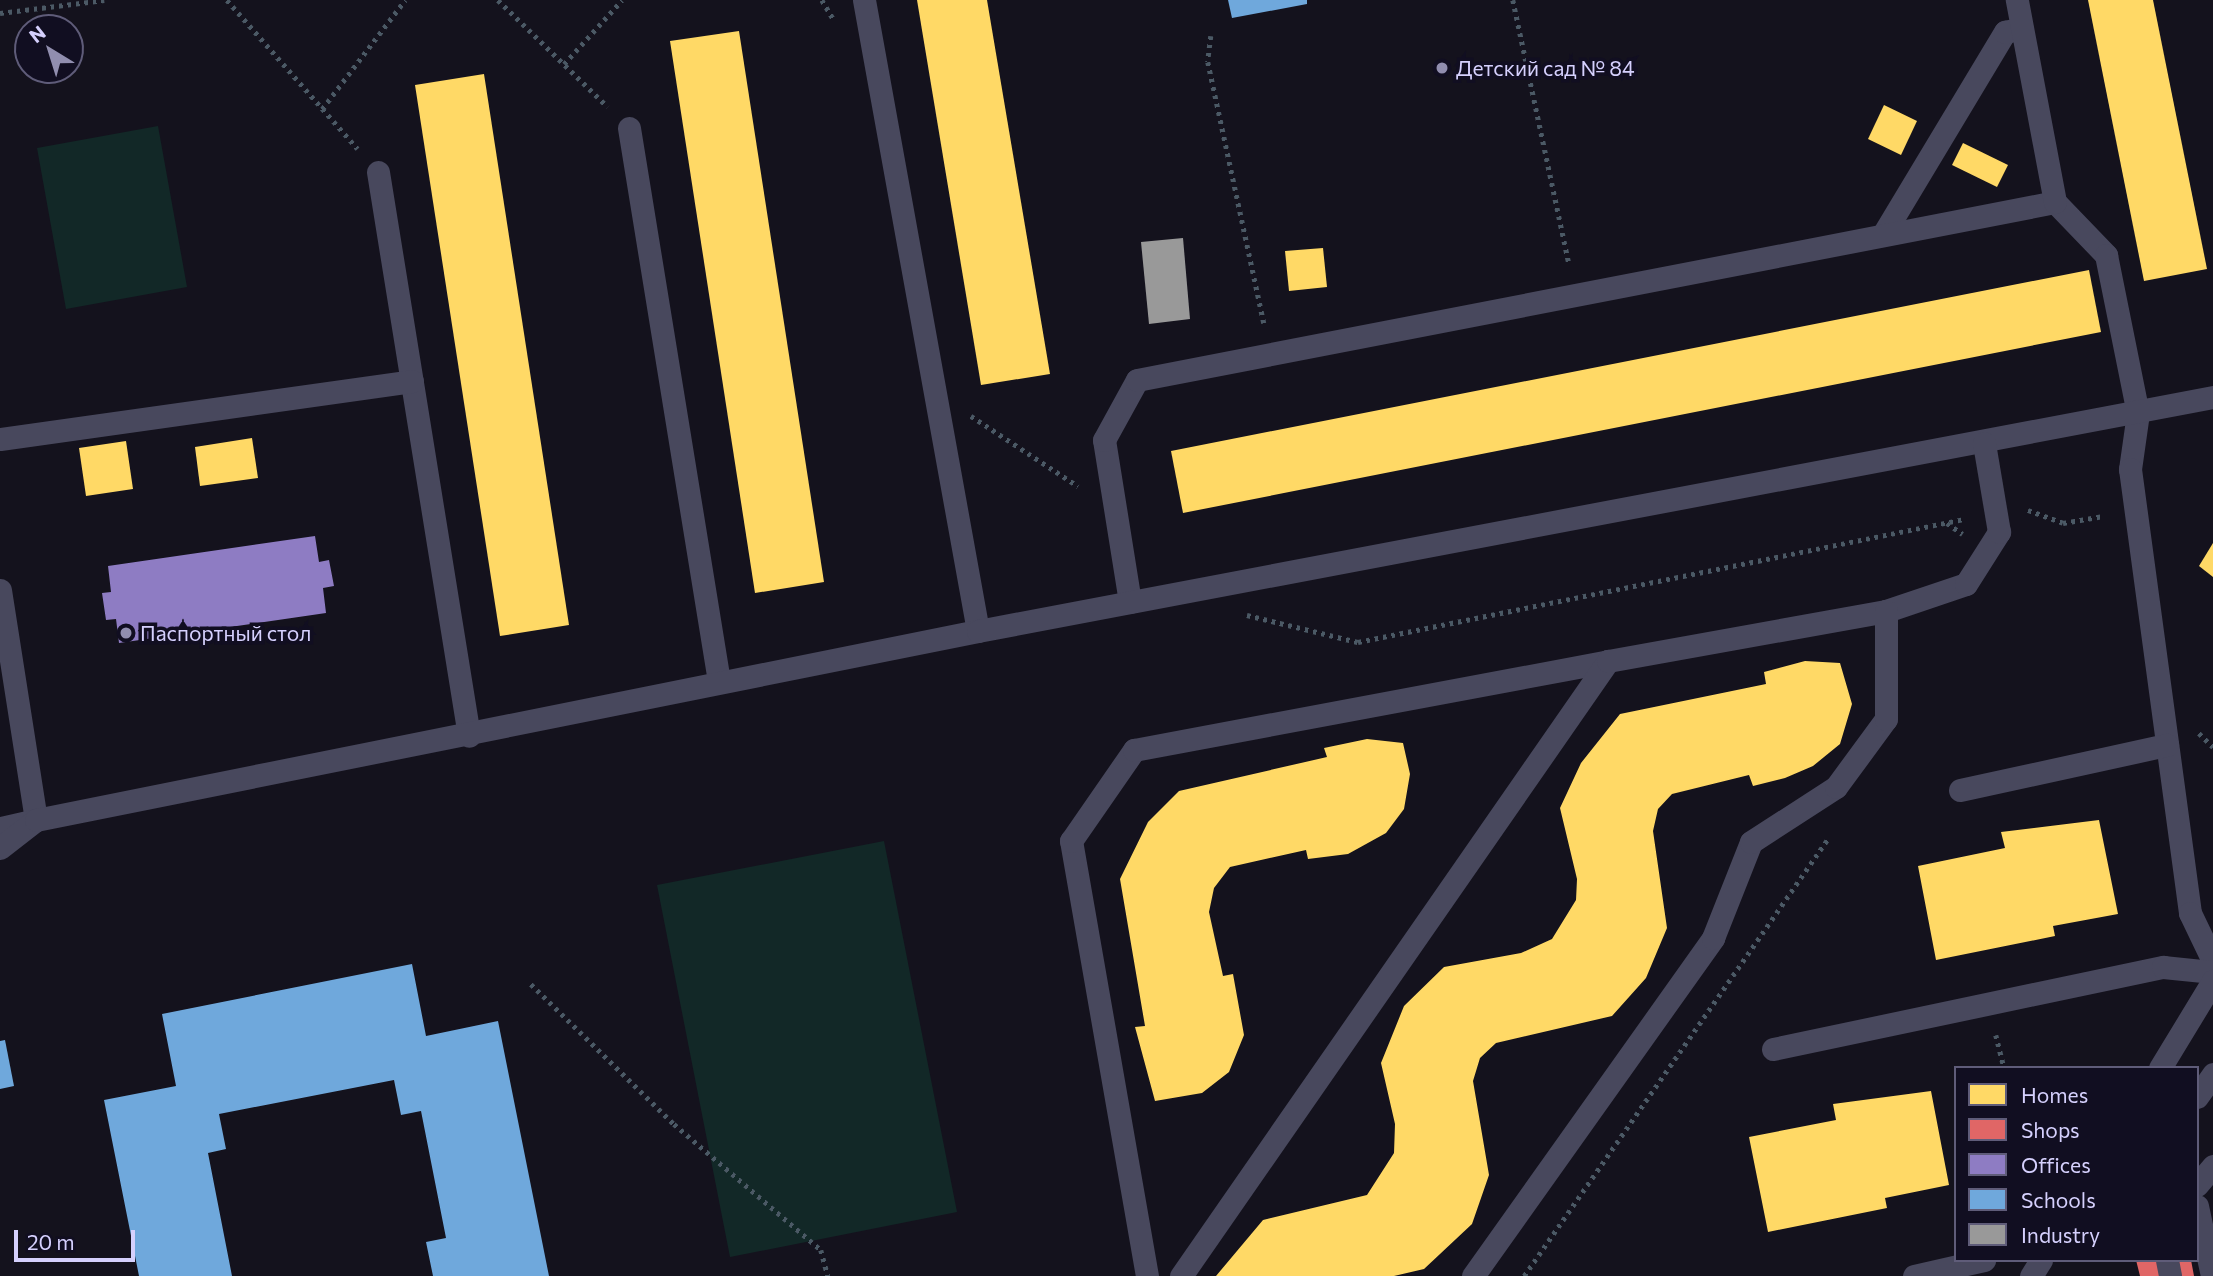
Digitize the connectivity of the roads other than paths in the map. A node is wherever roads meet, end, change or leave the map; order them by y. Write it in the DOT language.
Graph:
graph roads {
  1 [pos="864,0"];
  2 [pos="2017,0"];
  3 [pos="2022,28"];
  4 [pos="629,128"];
  5 [pos="378,172"];
  6 [pos="2055,202"];
  7 [pos="1884,233"];
  8 [pos="412,381"];
  9 [pos="2213,397"];
  10 [pos="2138,413"];
  11 [pos="0,439"];
  12 [pos="1984,443"];
  13 [pos="0,590"];
  14 [pos="1130,601"];
  15 [pos="1886,611"];
  16 [pos="978,631"];
  17 [pos="1608,661"];
  18 [pos="719,681"];
  19 [pos="469,736"];
  20 [pos="2167,745"];
  21 [pos="1960,790"];
  22 [pos="36,820"];
  23 [pos="0,828"];
  24 [pos="0,848"];
  25 [pos="2213,961"];
  26 [pos="2213,972"];
  27 [pos="2213,981"];
  28 [pos="1773,1049"];
  29 [pos="2161,1066"];
  30 [pos="2213,1074"];
  31 [pos="2199,1094"];
  32 [pos="2213,1166"];
  33 [pos="2199,1183"];
  34 [pos="2199,1215"];
  35 [pos="1975,1262"];
  36 [pos="1147,1276"];
  37 [pos="1181,1276"];
  38 [pos="1473,1276"];
  39 [pos="1914,1276"];
  40 [pos="2212,1276"];
  1 -- 16 [label="lane"];
  2 -- 3 [label="lane"];
  3 -- 6 [label="lane"];
  3 -- 7 [label="lane"];
  4 -- 18 [label="lane"];
  5 -- 8 [label="lane"];
  6 -- 7 [label="lane"];
  6 -- 10 [label="lane"];
  7 -- 14 [label="lane"];
  8 -- 11 [label="lane"];
  8 -- 19 [label="lane"];
  9 -- 10 [label="lane"];
  10 -- 12 [label="lane"];
  10 -- 20 [label="lane"];
  12 -- 14 [label="lane"];
  12 -- 15 [label="lane"];
  13 -- 22 [label="lane"];
  14 -- 16 [label="lane"];
  15 -- 17 [label="lane"];
  15 -- 38 [label="lane"];
  16 -- 18 [label="lane"];
  17 -- 36 [label="lane"];
  17 -- 37 [label="lane"];
  18 -- 19 [label="lane"];
  19 -- 22 [label="lane"];
  20 -- 21 [label="lane"];
  20 -- 25 [label="lane"];
  22 -- 23 [label="lane"];
  22 -- 24 [label="lane"];
  26 -- 28 [label="lane"];
  27 -- 29 [label="lane"];
  30 -- 31 [label="lane"];
  32 -- 33 [label="lane"];
  34 -- 40 [label="lane"];
  35 -- 39 [label="lane"];
}
